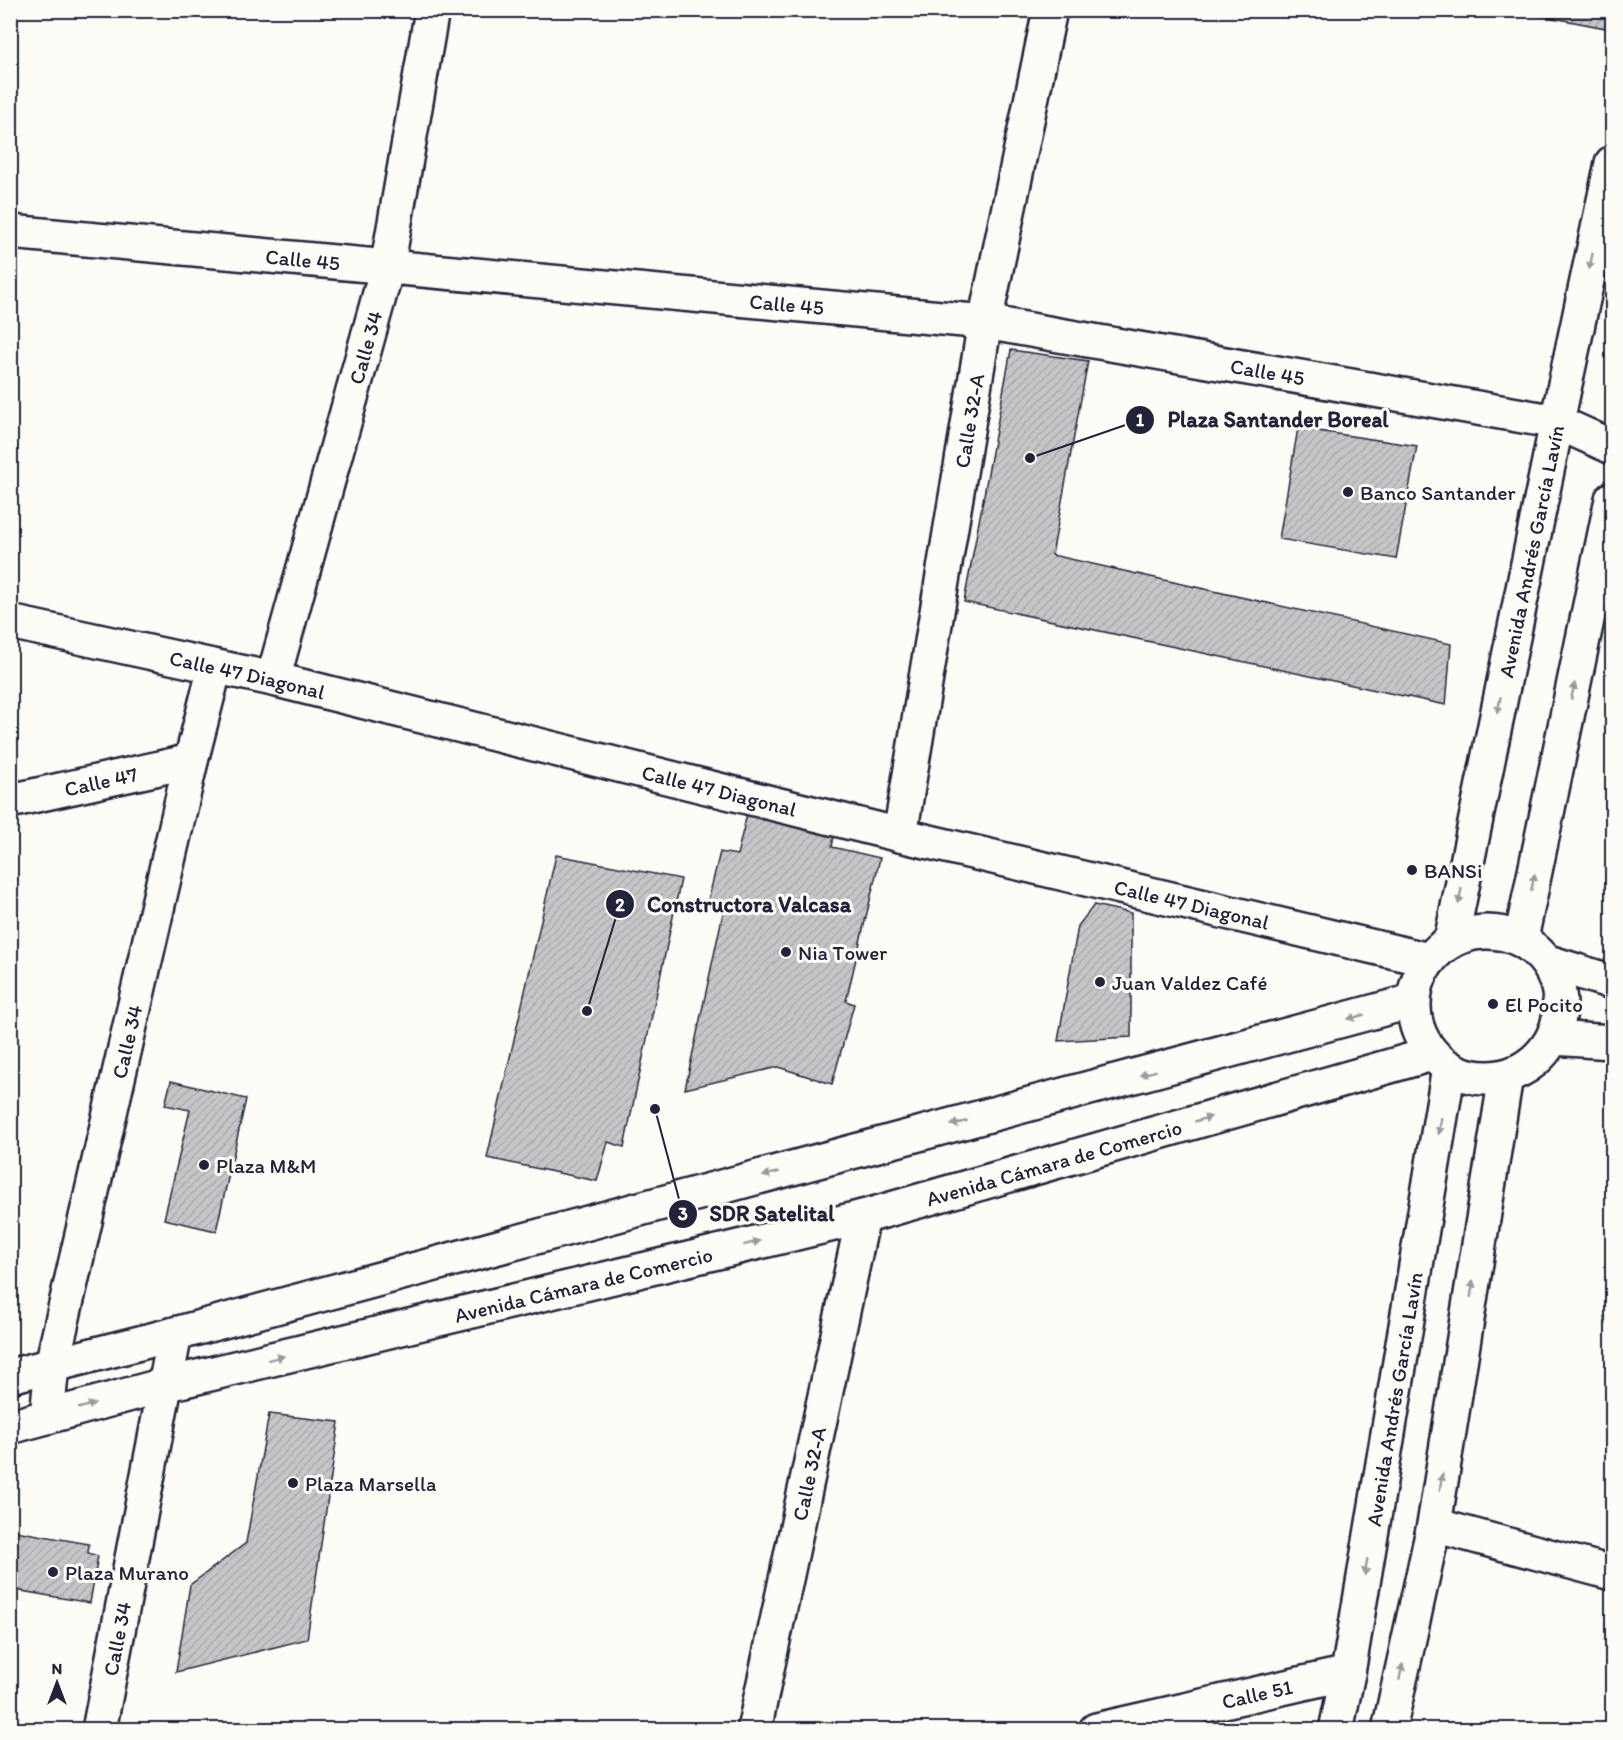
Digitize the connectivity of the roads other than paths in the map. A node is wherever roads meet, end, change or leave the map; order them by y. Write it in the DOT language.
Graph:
graph roads {
  1 [pos="432,10"];
  2 [pos="1050,10"];
  3 [pos="1612,163"];
  4 [pos="10,232"];
  5 [pos="387,268"];
  6 [pos="985,322"];
  7 [pos="1557,422"];
  8 [pos="1612,447"];
  9 [pos="1612,499"];
  10 [pos="10,622"];
  11 [pos="215,667"];
  12 [pos="273,679"];
  13 [pos="191,760"];
  14 [pos="10,801"];
  15 [pos="900,834"];
  16 [pos="1521,939"];
  17 [pos="1440,950"];
  18 [pos="1548,963"];
  19 [pos="1612,982"];
  20 [pos="1413,1001"];
  21 [pos="1553,1038"];
  22 [pos="1612,1042"];
  23 [pos="1441,1061"];
  24 [pos="1506,1076"];
  25 [pos="863,1217"];
  26 [pos="175,1334"];
  27 [pos="52,1365"];
  28 [pos="10,1376"];
  29 [pos="164,1385"];
  30 [pos="47,1417"];
  31 [pos="10,1427"];
  32 [pos="1434,1525"];
  33 [pos="1612,1573"];
  34 [pos="1348,1673"];
  35 [pos="99,1730"];
  36 [pos="754,1730"];
  37 [pos="1096,1730"];
  38 [pos="1336,1730"];
  39 [pos="1389,1730"];
  1 -- 5 [label="street, Calle 34"];
  2 -- 6 [label="street, Calle 32-A"];
  3 -- 7 [label="street, Avenida Andrés García Lavín, one-way"];
  4 -- 5 [label="street, Calle 45"];
  5 -- 6 [label="street, Calle 45"];
  5 -- 12 [label="street, Calle 34"];
  6 -- 7 [label="street, Calle 45"];
  6 -- 15 [label="street, Calle 32-A"];
  7 -- 8 [label="street, Calle 45"];
  7 -- 17 [label="street, Avenida Andrés García Lavín, one-way"];
  16 -- 9 [label="street, one-way"];
  10 -- 11 [label="street, Calle 47 Diagonal"];
  11 -- 12 [label="street, Calle 47 Diagonal"];
  11 -- 13 [label="street, Calle 34"];
  12 -- 15 [label="street, Calle 47 Diagonal"];
  13 -- 14 [label="street, Calle 47"];
  13 -- 27 [label="street, Calle 34"];
  15 -- 17 [label="street, Calle 47 Diagonal"];
  16 -- 17 [label="street"];
  16 -- 18 [label="street"];
  17 -- 20 [label="street"];
  18 -- 19 [label="street"];
  18 -- 21 [label="street"];
  20 -- 23 [label="street"];
  20 -- 26 [label="street, one-way"];
  21 -- 22 [label="street"];
  21 -- 24 [label="street"];
  23 -- 24 [label="street"];
  25 -- 23 [label="street, Avenida Cámara de Comercio, one-way"];
  23 -- 34 [label="street, Avenida Andrés García Lavín, one-way"];
  32 -- 24 [label="street, one-way"];
  29 -- 25 [label="street, Avenida Cámara de Comercio, one-way"];
  25 -- 36 [label="street, Calle 32-A"];
  26 -- 27 [label="street"];
  26 -- 29 [label="street, Calle 34"];
  27 -- 28 [label="street"];
  27 -- 30 [label="street, Calle 34"];
  30 -- 29 [label="street, Avenida Cámara de Comercio, one-way"];
  29 -- 35 [label="street, Calle 34"];
  30 -- 31 [label="street, Avenida Cámara de Comercio"];
  32 -- 33 [label="street"];
  39 -- 32 [label="street, one-way"];
  34 -- 37 [label="street, Calle 51"];
  34 -- 38 [label="street, Avenida Andrés García Lavín"];
}
